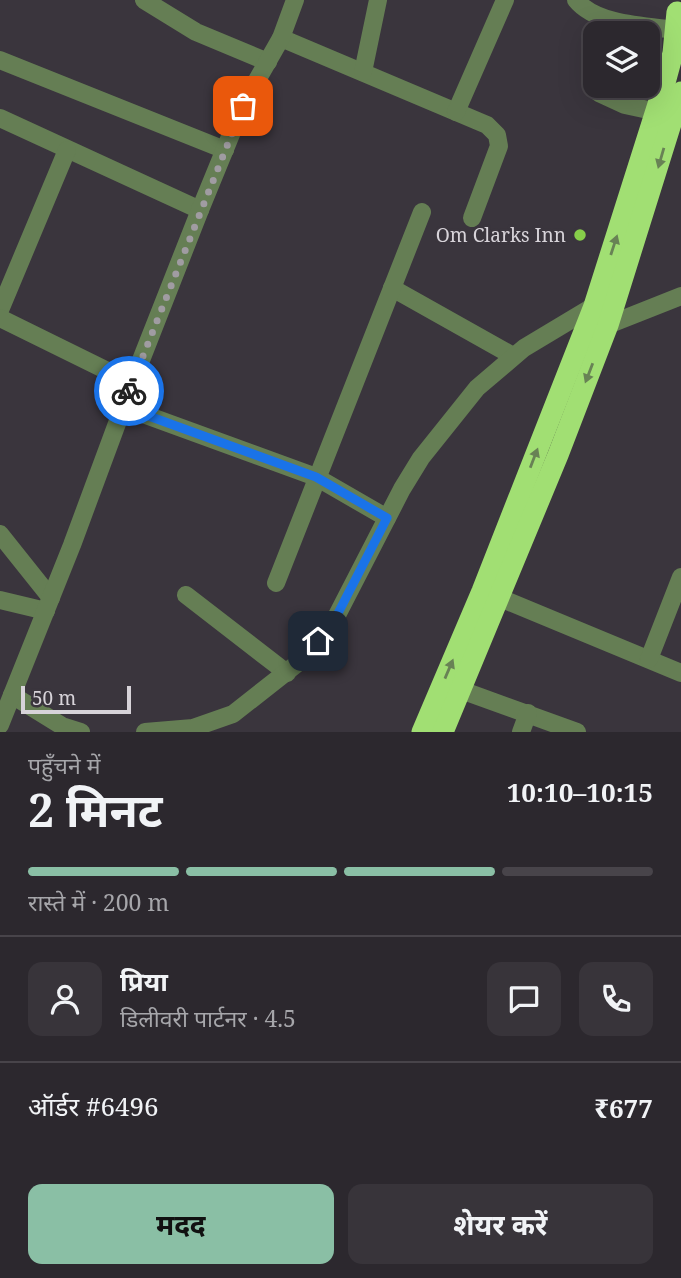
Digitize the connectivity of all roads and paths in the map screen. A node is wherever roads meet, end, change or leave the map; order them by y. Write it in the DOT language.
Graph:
graph roads {
  1 [pos="144,0"];
  2 [pos="295,0"];
  3 [pos="377,0"];
  4 [pos="505,0"];
  5 [pos="576,0"];
  6 [pos="677,15"];
  7 [pos="281,38"];
  8 [pos="0,60"];
  9 [pos="268,62"];
  10 [pos="660,66"];
  11 [pos="669,69"];
  12 [pos="363,72"];
  13 [pos="681,92"];
  14 [pos="610,98"];
  15 [pos="456,111"];
  16 [pos="670,115"];
  17 [pos="0,118"];
  18 [pos="67,150"];
  19 [pos="225,150"];
  20 [pos="200,210"];
  21 [pos="422,212"];
  22 [pos="472,218"];
  23 [pos="392,288"];
  24 [pos="681,296"];
  25 [pos="594,306"];
  26 [pos="0,310"];
  27 [pos="0,318"];
  28 [pos="608,325"];
  29 [pos="513,356"];
  30 [pos="132,383"];
  31 [pos="124,407"];
  32 [pos="316,477"];
  33 [pos="387,518"];
  34 [pos="0,534"];
  35 [pos="681,577"];
  36 [pos="276,583"];
  37 [pos="187,595"];
  38 [pos="500,598"];
  39 [pos="0,600"];
  40 [pos="48,605"];
  41 [pos="649,659"];
  42 [pos="287,673"];
  43 [pos="681,673"];
  44 [pos="0,674"];
  45 [pos="15,687"];
  46 [pos="461,690"];
  47 [pos="528,713"];
  48 [pos="0,725"];
  49 [pos="81,732"];
  50 [pos="145,732"];
  51 [pos="422,732"];
  52 [pos="443,732"];
  53 [pos="521,732"];
  54 [pos="577,732"];
  1 -- 9 [label="street"];
  2 -- 7 [label="street"];
  3 -- 12 [label="street"];
  4 -- 15 [label="street"];
  5 -- 6 [label="street"];
  6 -- 11 [label="highway"];
  7 -- 9 [label="street"];
  7 -- 12 [label="street"];
  8 -- 19 [label="street"];
  9 -- 19 [label="street"];
  10 -- 11 [label="street"];
  11 -- 16 [label="highway"];
  12 -- 15 [label="street"];
  13 -- 16 [label="highway"];
  14 -- 16 [label="street"];
  15 -- 22 [label="street"];
  25 -- 16 [label="highway, one-way"];
  16 -- 28 [label="highway, one-way"];
  17 -- 18 [label="street"];
  18 -- 20 [label="street"];
  18 -- 26 [label="street"];
  19 -- 20 [label="street"];
  20 -- 30 [label="street"];
  21 -- 23 [label="street"];
  23 -- 29 [label="street"];
  23 -- 32 [label="street"];
  24 -- 28 [label="street"];
  25 -- 29 [label="street"];
  51 -- 25 [label="highway, one-way"];
  27 -- 30 [label="street"];
  28 -- 38 [label="highway, one-way"];
  29 -- 33 [label="street"];
  30 -- 31 [label="street"];
  31 -- 32 [label="street"];
  31 -- 40 [label="street"];
  32 -- 33 [label="street"];
  32 -- 36 [label="street"];
  33 -- 42 [label="street"];
  34 -- 40 [label="street"];
  35 -- 41 [label="street"];
  37 -- 42 [label="street"];
  38 -- 41 [label="street"];
  38 -- 46 [label="highway"];
  39 -- 40 [label="street"];
  40 -- 45 [label="street"];
  41 -- 43 [label="street"];
  42 -- 50 [label="street"];
  44 -- 45 [label="street"];
  45 -- 48 [label="street"];
  45 -- 49 [label="street"];
  46 -- 47 [label="street"];
  46 -- 52 [label="highway"];
  47 -- 53 [label="street"];
  47 -- 54 [label="street"];
}
